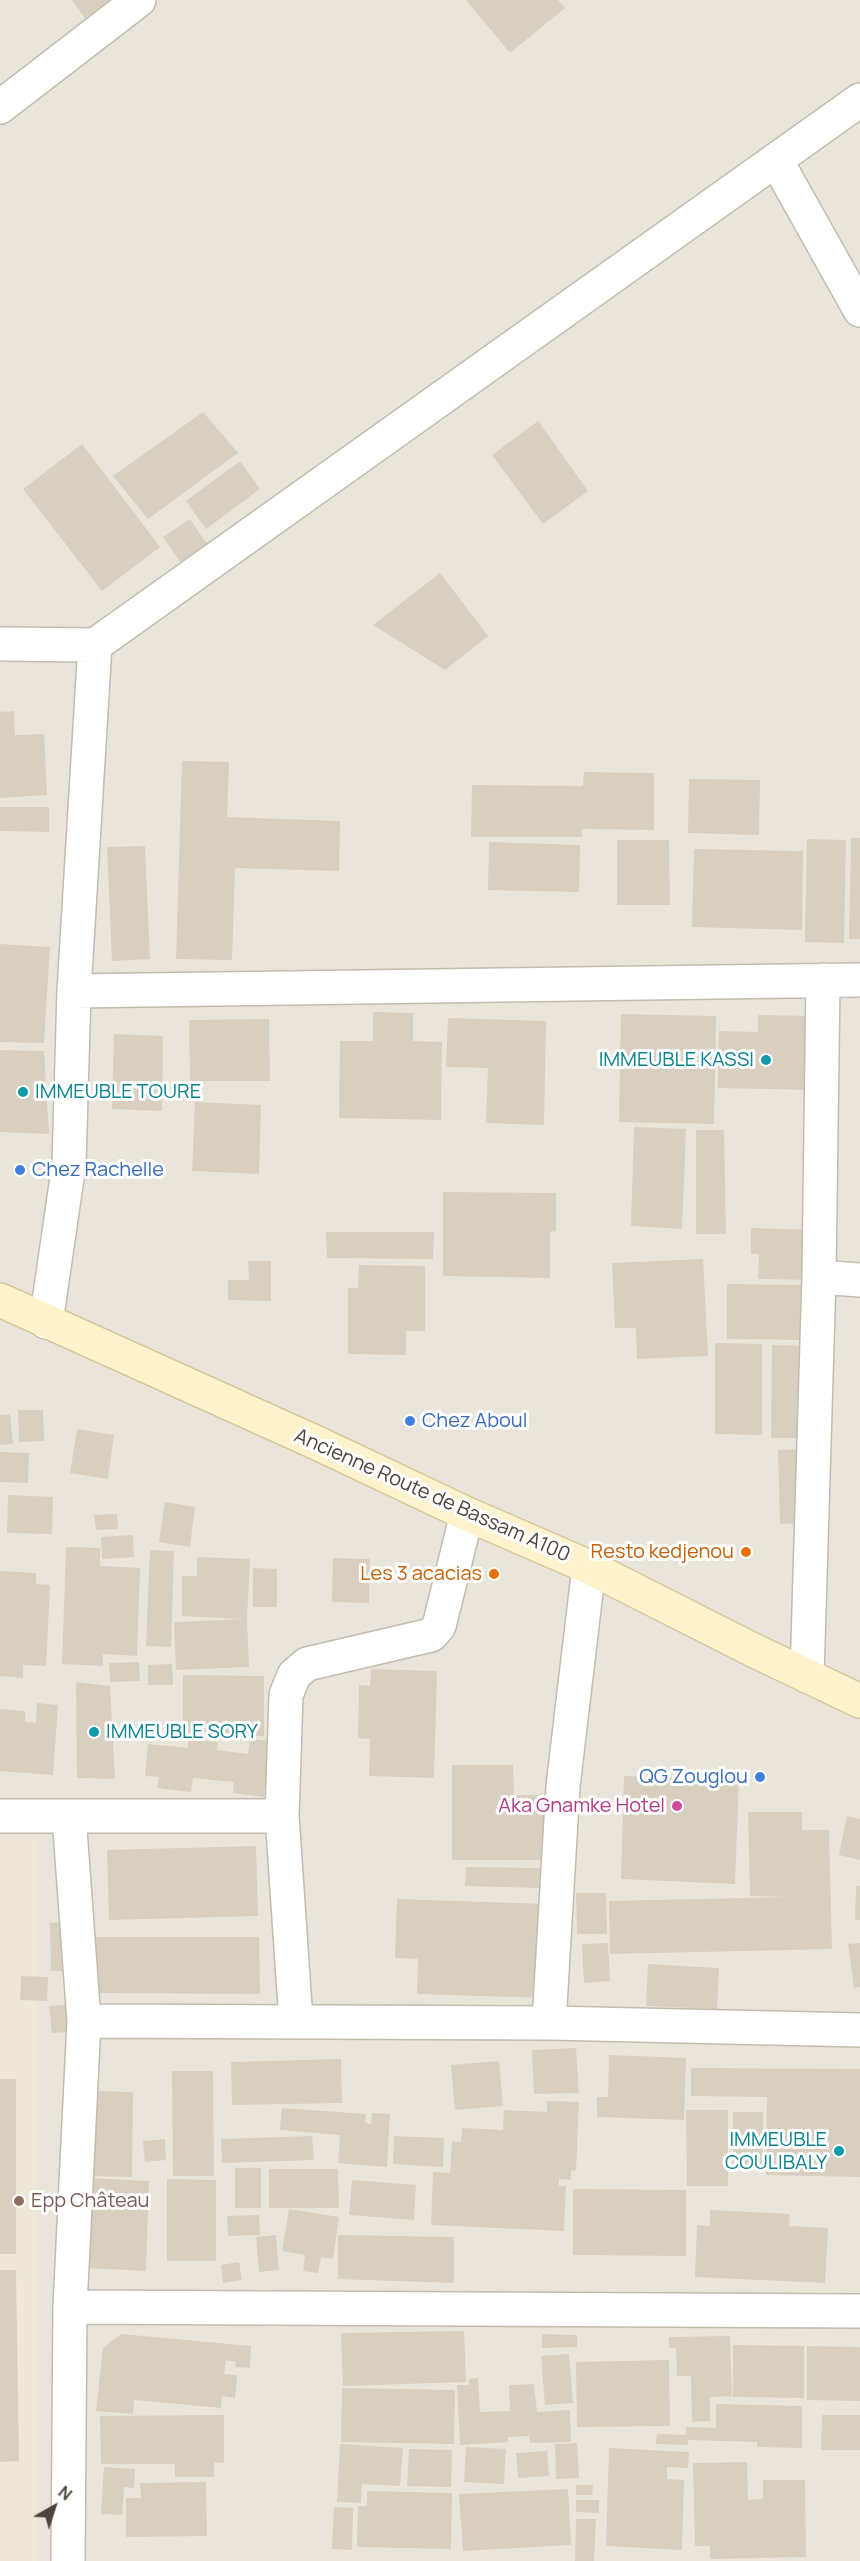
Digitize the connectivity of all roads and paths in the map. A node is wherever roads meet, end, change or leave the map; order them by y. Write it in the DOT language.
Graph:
graph roads {
  1 [pos="140,0"];
  2 [pos="860,100"];
  3 [pos="0,107"];
  4 [pos="776,160"];
  5 [pos="860,310"];
  6 [pos="0,644"];
  7 [pos="95,645"];
  8 [pos="823,980"];
  9 [pos="860,980"];
  10 [pos="74,991"];
  11 [pos="819,1277"];
  12 [pos="860,1280"];
  13 [pos="0,1300"];
  14 [pos="46,1322"];
  15 [pos="467,1514"];
  16 [pos="589,1567"];
  17 [pos="807,1676"];
  18 [pos="860,1701"];
  19 [pos="0,1816"];
  20 [pos="69,1816"];
  21 [pos="282,1816"];
  22 [pos="84,2021"];
  23 [pos="296,2021"];
  24 [pos="549,2023"];
  25 [pos="860,2030"];
  26 [pos="70,2307"];
  27 [pos="860,2312"];
  28 [pos="68,2561"];
  1 -- 3 [label="street"];
  2 -- 4 [label="street"];
  4 -- 5 [label="street"];
  4 -- 7 [label="street"];
  6 -- 7 [label="street"];
  7 -- 10 [label="street"];
  8 -- 9 [label="street"];
  8 -- 10 [label="street"];
  8 -- 11 [label="street"];
  10 -- 14 [label="street"];
  11 -- 12 [label="street"];
  11 -- 17 [label="street"];
  13 -- 14 [label="main road, Ancienne Route de Bassam A100"];
  14 -- 15 [label="main road, Ancienne Route de Bassam A100"];
  15 -- 16 [label="main road, Ancienne Route de Bassam A100"];
  15 -- 21 [label="street"];
  16 -- 17 [label="main road, Ancienne Route de Bassam A100"];
  16 -- 24 [label="street"];
  17 -- 18 [label="main road, Ancienne Route de Bassam A100"];
  19 -- 20 [label="street"];
  20 -- 21 [label="street"];
  20 -- 22 [label="street"];
  21 -- 23 [label="street"];
  22 -- 23 [label="street"];
  22 -- 26 [label="street"];
  23 -- 24 [label="street"];
  24 -- 25 [label="street"];
  26 -- 27 [label="street"];
  26 -- 28 [label="street"];
}
